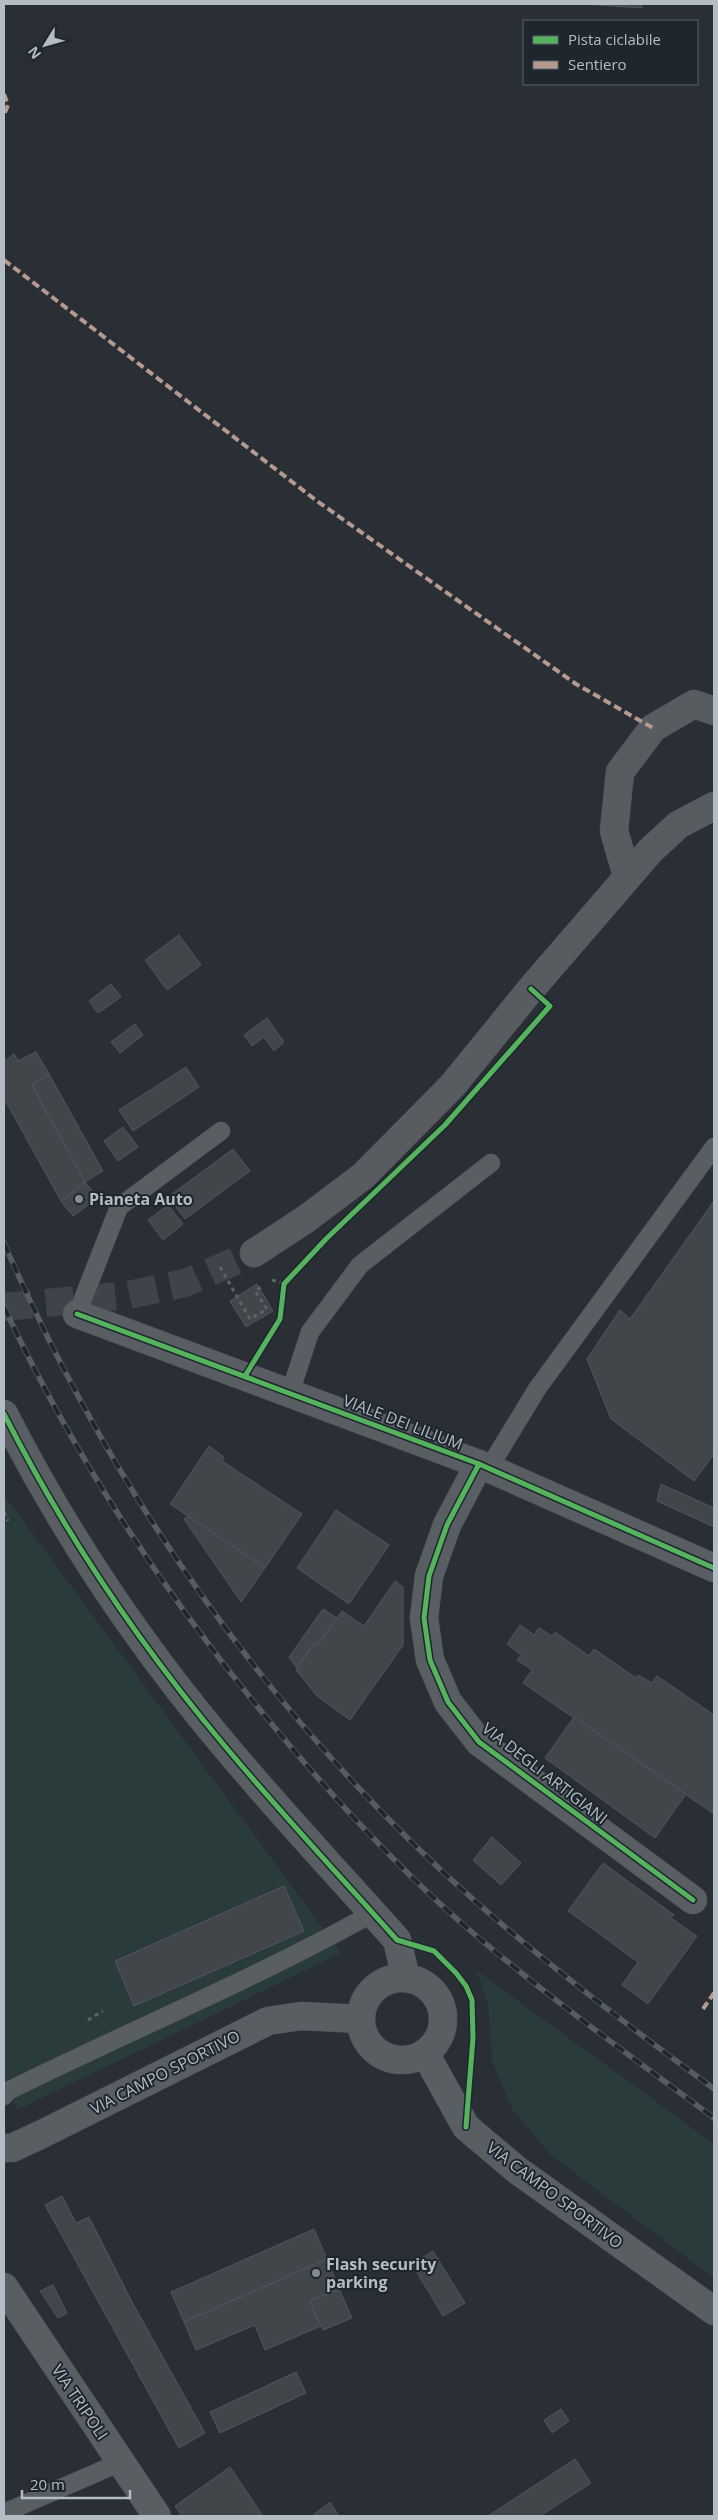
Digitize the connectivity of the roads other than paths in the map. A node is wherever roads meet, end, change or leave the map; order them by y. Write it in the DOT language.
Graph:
graph roads {
  1 [pos="714,711"];
  2 [pos="714,806"];
  3 [pos="627,876"];
  4 [pos="221,1131"];
  5 [pos="714,1147"];
  6 [pos="491,1163"];
  7 [pos="254,1253"];
  8 [pos="77,1314"];
  9 [pos="290,1393"];
  10 [pos="4,1414"];
  11 [pos="484,1466"];
  12 [pos="714,1568"];
  13 [pos="693,1900"];
  14 [pos="373,1913"];
  15 [pos="406,1978"];
  16 [pos="361,2019"];
  17 [pos="425,2053"];
  18 [pos="4,2096"];
  19 [pos="4,2148"];
  20 [pos="4,2287"];
  21 [pos="714,2311"];
  22 [pos="121,2462"];
  23 [pos="4,2514"];
  24 [pos="157,2516"];
  1 -- 3 [label="main road"];
  2 -- 3 [label="main road"];
  3 -- 7 [label="main road"];
  4 -- 8 [label="lane"];
  5 -- 11 [label="lane"];
  6 -- 9 [label="lane"];
  8 -- 9 [label="street, VIALE DEI LILIUM"];
  9 -- 11 [label="street, VIALE DEI LILIUM"];
  10 -- 14 [label="street"];
  11 -- 12 [label="street, VIALE DEI LILIUM"];
  11 -- 13 [label="street, VIA DEGLI ARTIGIANI"];
  14 -- 15 [label="street"];
  14 -- 18 [label="lane"];
  15 -- 16 [label="street"];
  15 -- 17 [label="street"];
  16 -- 17 [label="street"];
  16 -- 19 [label="street, VIA CAMPO SPORTIVO"];
  17 -- 21 [label="street, VIA CAMPO SPORTIVO"];
  20 -- 22 [label="street, VIA TRIPOLI"];
  22 -- 23 [label="lane"];
  22 -- 24 [label="street, VIA TRIPOLI"];
}
